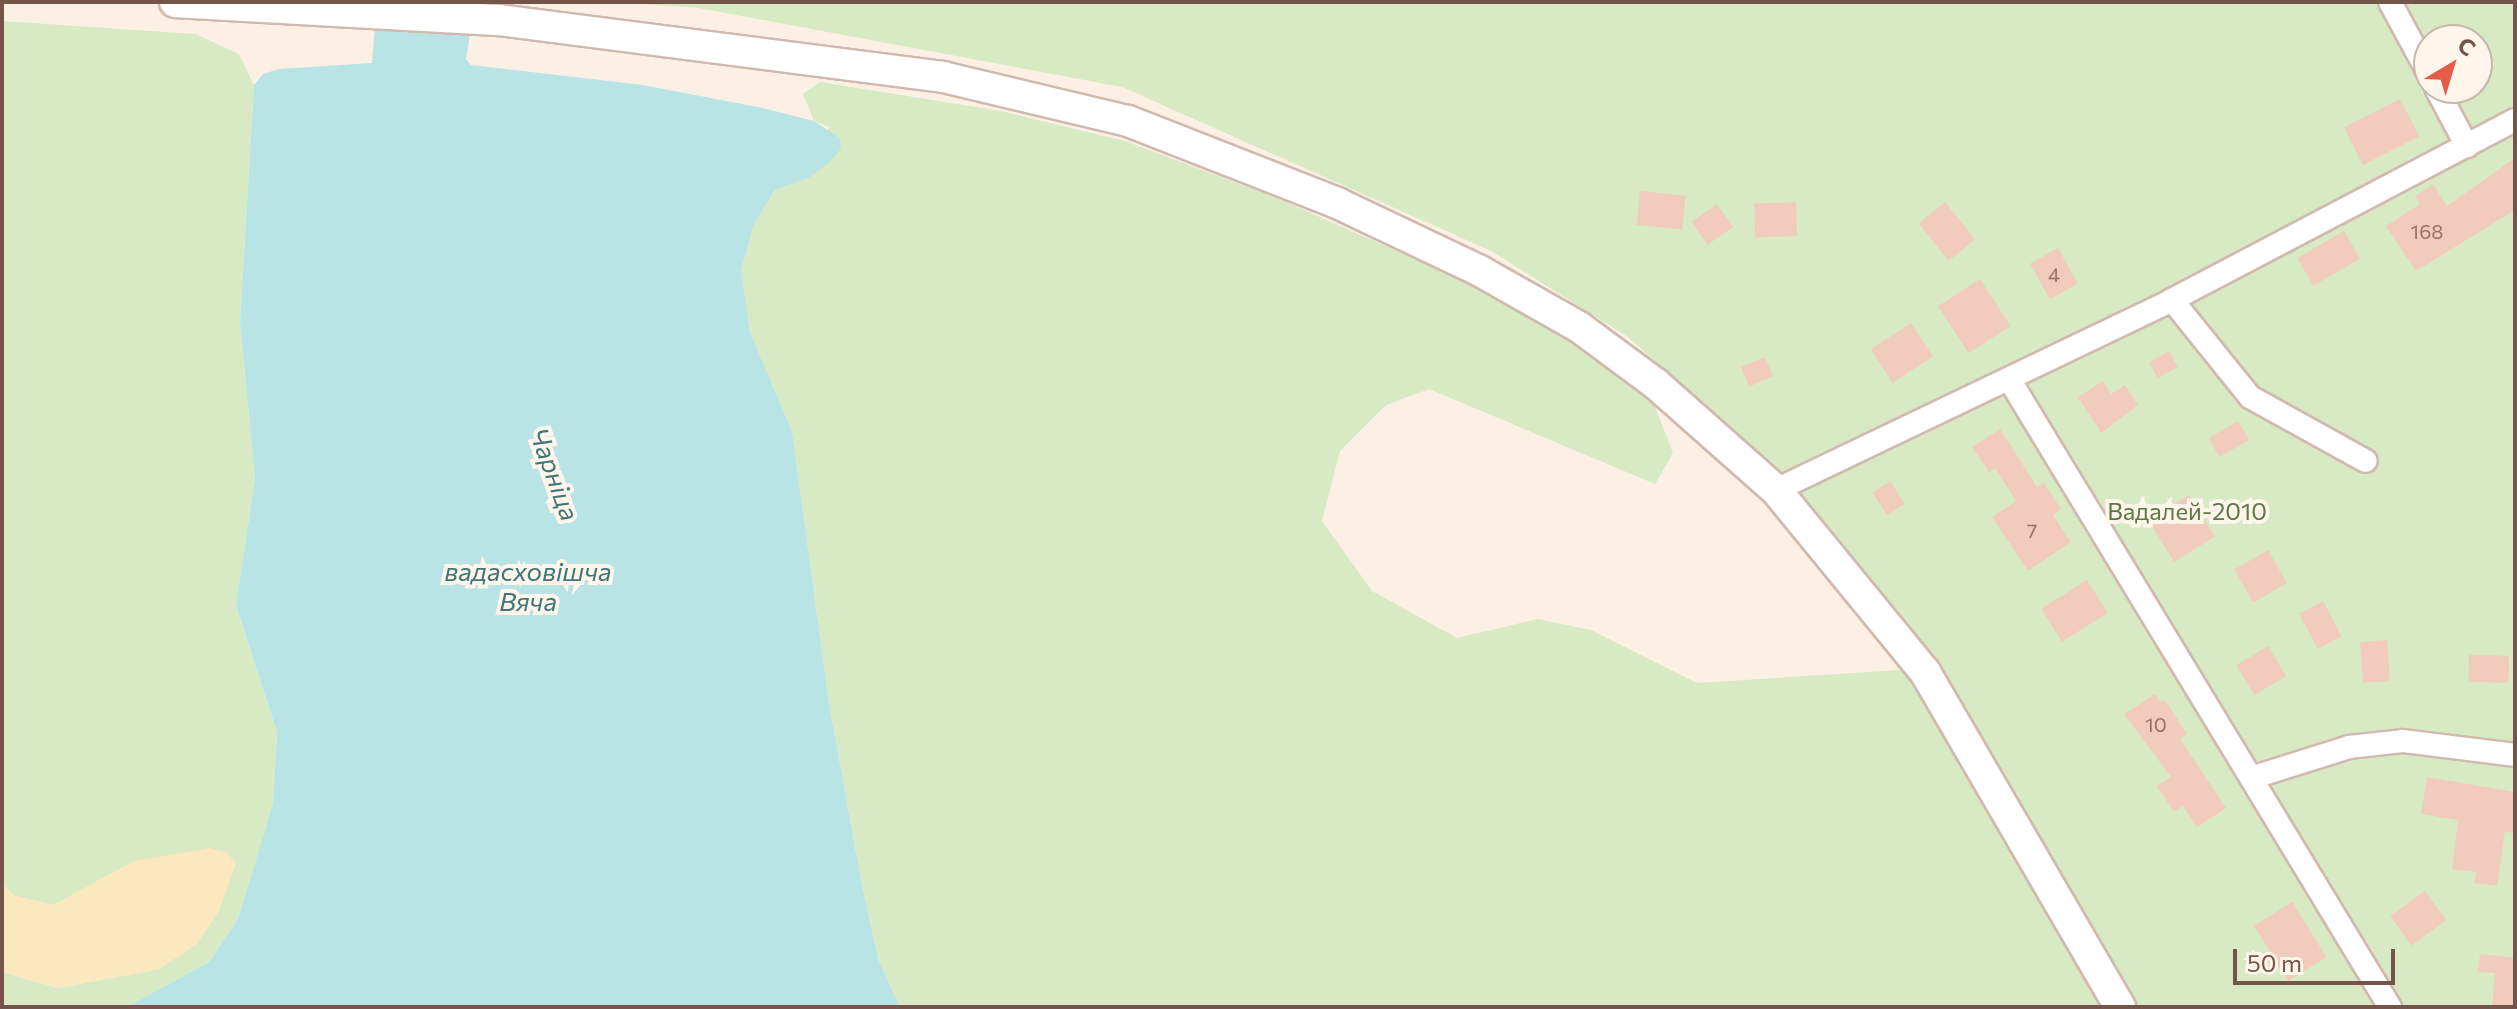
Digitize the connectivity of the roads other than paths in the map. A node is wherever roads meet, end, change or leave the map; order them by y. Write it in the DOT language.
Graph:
graph roads {
  1 [pos="175,2"];
  2 [pos="2390,2"];
  3 [pos="2413,44"];
  4 [pos="2445,104"];
  5 [pos="2515,120"];
  6 [pos="2467,146"];
  7 [pos="2172,300"];
  8 [pos="2009,379"];
  9 [pos="2366,461"];
  10 [pos="1776,490"];
  11 [pos="2515,755"];
  12 [pos="2254,777"];
  13 [pos="2120,1007"];
  14 [pos="2390,1007"];
  1 -- 10 [label="street"];
  2 -- 3 [label="street"];
  4 -- 6 [label="street"];
  5 -- 6 [label="street"];
  6 -- 7 [label="street"];
  7 -- 8 [label="street"];
  7 -- 9 [label="street"];
  8 -- 10 [label="street"];
  8 -- 12 [label="street"];
  10 -- 13 [label="street"];
  11 -- 12 [label="street"];
  12 -- 14 [label="street"];
}
